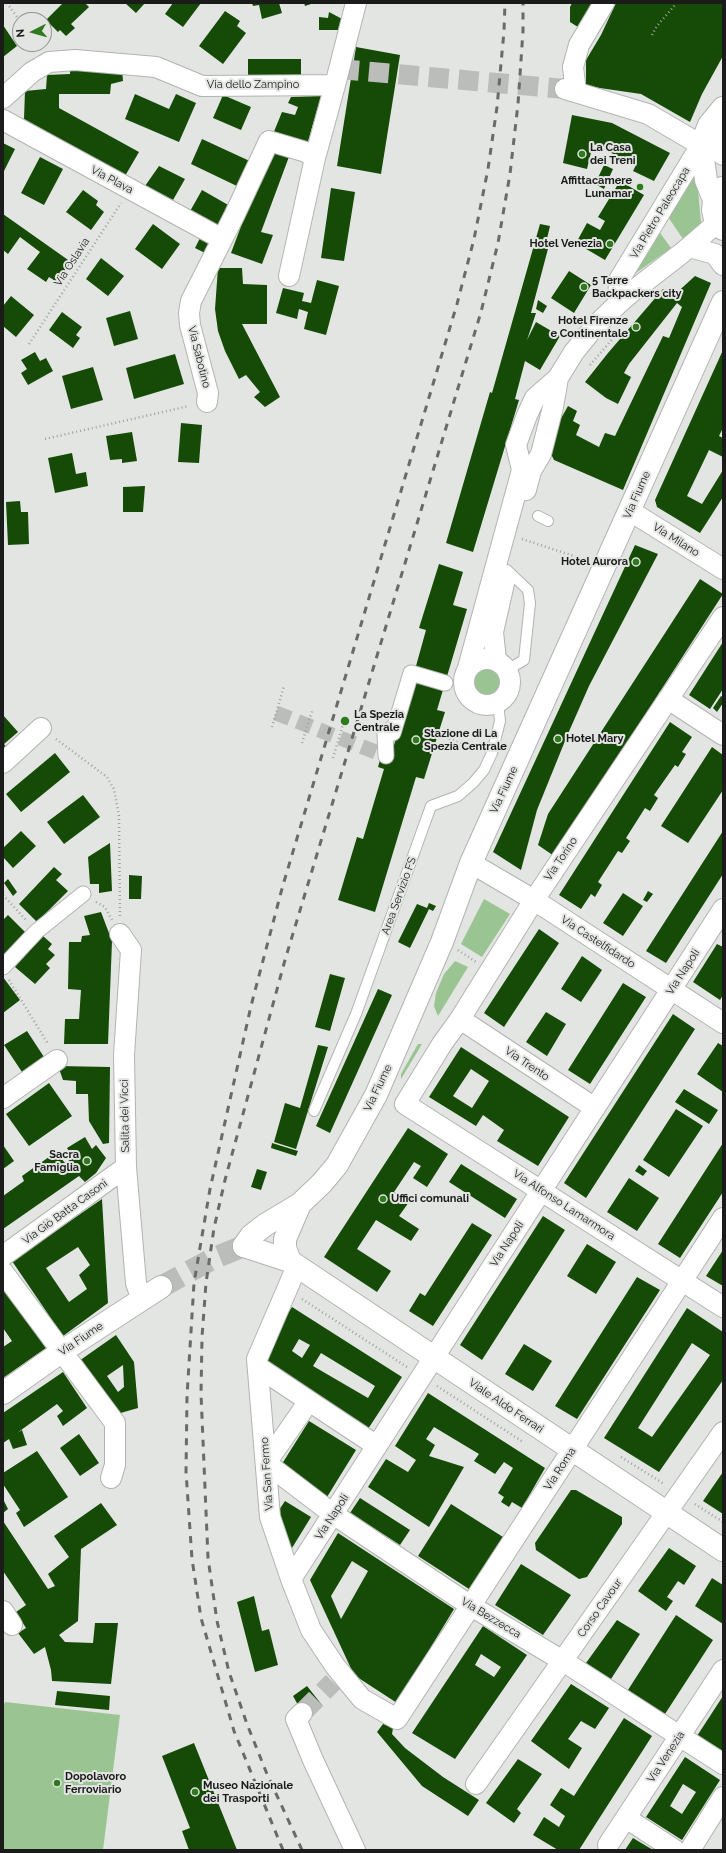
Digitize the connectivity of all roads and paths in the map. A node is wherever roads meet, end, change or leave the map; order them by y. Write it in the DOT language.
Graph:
graph roads {
  1 [pos="7,3"];
  2 [pos="356,3"];
  3 [pos="604,3"];
  4 [pos="675,5"];
  5 [pos="14,12"];
  6 [pos="652,35"];
  7 [pos="337,77"];
  8 [pos="3,98"];
  9 [pos="723,108"];
  10 [pos="3,120"];
  11 [pos="723,125"];
  12 [pos="701,146"];
  13 [pos="723,154"];
  14 [pos="315,158"];
  15 [pos="130,189"];
  16 [pos="719,194"];
  17 [pos="720,226"];
  18 [pos="222,239"];
  19 [pos="689,247"];
  20 [pos="723,265"];
  21 [pos="289,276"];
  22 [pos="723,302"];
  23 [pos="618,304"];
  24 [pos="626,323"];
  25 [pos="29,344"];
  26 [pos="587,368"];
  27 [pos="207,402"];
  28 [pos="45,439"];
  29 [pos="527,461"];
  30 [pos="630,511"];
  31 [pos="538,516"];
  32 [pos="548,520"];
  33 [pos="525,540"];
  34 [pos="585,559"];
  35 [pos="723,569"];
  36 [pos="507,570"];
  37 [pos="723,618"];
  38 [pos="502,665"];
  39 [pos="468,668"];
  40 [pos="445,683"];
  41 [pos="284,686"];
  42 [pos="668,699"];
  43 [pos="498,702"];
  44 [pos="312,711"];
  45 [pos="345,718"];
  46 [pos="272,727"];
  47 [pos="41,728"];
  48 [pos="438,734"];
  49 [pos="723,735"];
  50 [pos="302,743"];
  51 [pos="477,750"];
  52 [pos="386,756"];
  53 [pos="333,758"];
  54 [pos="3,763"];
  55 [pos="471,863"];
  56 [pos="84,894"];
  57 [pos="3,895"];
  58 [pos="534,900"];
  59 [pos="720,922"];
  60 [pos="37,931"];
  61 [pos="120,934"];
  62 [pos="442,942"];
  63 [pos="5,972"];
  64 [pos="489,972"];
  65 [pos="671,989"];
  66 [pos="460,1019"];
  67 [pos="723,1023"];
  68 [pos="57,1060"];
  69 [pos="3,1098"];
  70 [pos="405,1104"];
  71 [pos="595,1108"];
  72 [pos="314,1111"];
  73 [pos="126,1167"];
  74 [pos="542,1190"];
  75 [pos="300,1204"];
  76 [pos="723,1218"];
  77 [pos="244,1246"];
  78 [pos="3,1256"];
  79 [pos="293,1263"];
  80 [pos="3,1272"];
  81 [pos="682,1280"];
  82 [pos="162,1287"];
  83 [pos="287,1289"];
  84 [pos="142,1300"];
  85 [pos="723,1307"];
  86 [pos="61,1352"];
  87 [pos="434,1358"];
  88 [pos="258,1367"];
  89 [pos="422,1377"];
  90 [pos="3,1393"];
  91 [pos="309,1401"];
  92 [pos="723,1432"];
  93 [pos="528,1445"];
  94 [pos="377,1446"];
  95 [pos="572,1450"];
  96 [pos="266,1463"];
  97 [pos="111,1478"];
  98 [pos="333,1514"];
  99 [pos="666,1514"];
  100 [pos="723,1550"];
  101 [pos="291,1580"];
  102 [pos="471,1606"];
  103 [pos="563,1661"];
  104 [pos="723,1670"];
  105 [pos="302,1714"];
  106 [pos="397,1719"];
  107 [pos="680,1736"];
  108 [pos="723,1764"];
  109 [pos="476,1784"];
  110 [pos="723,1797"];
  111 [pos="723,1812"];
  112 [pos="626,1818"];
  113 [pos="608,1845"];
  114 [pos="355,1850"];
  115 [pos="675,1850"];
  116 [pos="690,1850"];
  117 [pos="699,1850"];
  1 -- 5 [label="path"];
  2 -- 7 [label="street"];
  3 -- 12 [label="street"];
  4 -- 6 [label="path"];
  7 -- 8 [label="street, Via dello Zampino"];
  7 -- 14 [label="street"];
  9 -- 12 [label="street"];
  10 -- 15 [label="street, Via Plava"];
  11 -- 13 [label="street"];
  12 -- 16 [label="street"];
  12 -- 23 [label="street, Via Pietro Paleocapa"];
  14 -- 18 [label="street, Via Sabotino"];
  14 -- 21 [label="street"];
  15 -- 18 [label="street, Via Plava"];
  15 -- 25 [label="path, Via Oslavia"];
  16 -- 17 [label="street"];
  17 -- 19 [label="street"];
  18 -- 27 [label="street, Via Sabotino"];
  19 -- 20 [label="street"];
  19 -- 23 [label="street"];
  22 -- 30 [label="street, Via Fiume"];
  23 -- 29 [label="street"];
  24 -- 26 [label="path"];
  27 -- 28 [label="path, Via Sabotino"];
  29 -- 36 [label="street"];
  29 -- 39 [label="street"];
  30 -- 35 [label="street, Via Milano"];
  30 -- 55 [label="street, Via Fiume"];
  31 -- 32 [label="lane"];
  33 -- 34 [label="path"];
  36 -- 38 [label="street"];
  36 -- 38 [label="lane"];
  37 -- 42 [label="street, Via Torino"];
  38 -- 39 [label="street"];
  38 -- 43 [label="street"];
  39 -- 43 [label="street"];
  40 -- 52 [label="street"];
  41 -- 46 [label="path"];
  42 -- 49 [label="street"];
  42 -- 58 [label="street, Via Torino"];
  43 -- 72 [label="lane, Area Servizio FS"];
  44 -- 50 [label="path"];
  45 -- 53 [label="path"];
  47 -- 54 [label="street"];
  47 -- 61 [label="path"];
  48 -- 51 [label="path"];
  55 -- 58 [label="street, Via Castelfidardo"];
  55 -- 62 [label="street, Via Fiume"];
  56 -- 60 [label="street"];
  56 -- 61 [label="path"];
  57 -- 60 [label="path"];
  58 -- 64 [label="street, Via Torino"];
  58 -- 65 [label="street, Via Castelfidardo"];
  59 -- 65 [label="street, Via Napoli"];
  60 -- 63 [label="street"];
  61 -- 73 [label="street, Salita dei Vicci"];
  62 -- 64 [label="path"];
  62 -- 75 [label="street, Via Fiume"];
  63 -- 68 [label="path"];
  64 -- 66 [label="street, Via Torino"];
  65 -- 67 [label="street, Via Castelfidardo"];
  65 -- 71 [label="street, Via Napoli"];
  66 -- 70 [label="street, Via Torino"];
  66 -- 71 [label="street, Via Trento"];
  68 -- 69 [label="street"];
  70 -- 74 [label="street, Via Alfonso Lamarmora"];
  71 -- 74 [label="street, Via Napoli"];
  73 -- 78 [label="street, Via Giò Batta Casoni"];
  73 -- 84 [label="street, Salita dei Vicci"];
  74 -- 81 [label="street, Via Alfonso Lamarmora"];
  74 -- 87 [label="street, Via Napoli"];
  75 -- 77 [label="street, Via Fiume"];
  75 -- 79 [label="street"];
  76 -- 81 [label="street, Via Roma"];
  77 -- 79 [label="street, Viale Aldo Ferrari"];
  79 -- 83 [label="street, Via San Fermo"];
  79 -- 87 [label="street, Viale Aldo Ferrari"];
  80 -- 86 [label="street"];
  81 -- 85 [label="street, Via Alfonso Lamarmora"];
  81 -- 95 [label="street, Via Roma"];
  82 -- 84 [label="street, Via Fiume"];
  83 -- 88 [label="street, Via San Fermo"];
  83 -- 89 [label="path"];
  84 -- 86 [label="street, Via Fiume"];
  86 -- 90 [label="street, Via Fiume"];
  86 -- 97 [label="street"];
  87 -- 89 [label="street, Via Napoli"];
  87 -- 95 [label="street, Viale Aldo Ferrari"];
  88 -- 91 [label="street"];
  88 -- 96 [label="street, Via San Fermo"];
  89 -- 93 [label="path"];
  89 -- 94 [label="street, Via Napoli"];
  91 -- 94 [label="street"];
  91 -- 96 [label="street"];
  92 -- 99 [label="street, Corso Cavour"];
  94 -- 98 [label="street, Via Napoli"];
  95 -- 99 [label="street, Viale Aldo Ferrari"];
  95 -- 102 [label="street, Via Roma"];
  96 -- 98 [label="street, Via Bezzecca"];
  96 -- 101 [label="street, Via San Fermo"];
  98 -- 101 [label="street, Via Napoli"];
  98 -- 102 [label="street, Via Bezzecca"];
  99 -- 100 [label="street, Viale Aldo Ferrari"];
  99 -- 103 [label="street, Corso Cavour"];
  101 -- 106 [label="street, Via San Fermo"];
  102 -- 103 [label="street, Via Bezzecca"];
  102 -- 106 [label="street, Via Roma"];
  103 -- 107 [label="street, Via Bezzecca"];
  103 -- 109 [label="street, Corso Cavour"];
  104 -- 107 [label="street, Via Venezia"];
  105 -- 114 [label="street"];
  107 -- 108 [label="street, Via Bezzecca"];
  107 -- 112 [label="street, Via Venezia"];
  110 -- 116 [label="street"];
  111 -- 117 [label="street"];
  112 -- 113 [label="street, Via Venezia"];
  112 -- 115 [label="street"];
}
